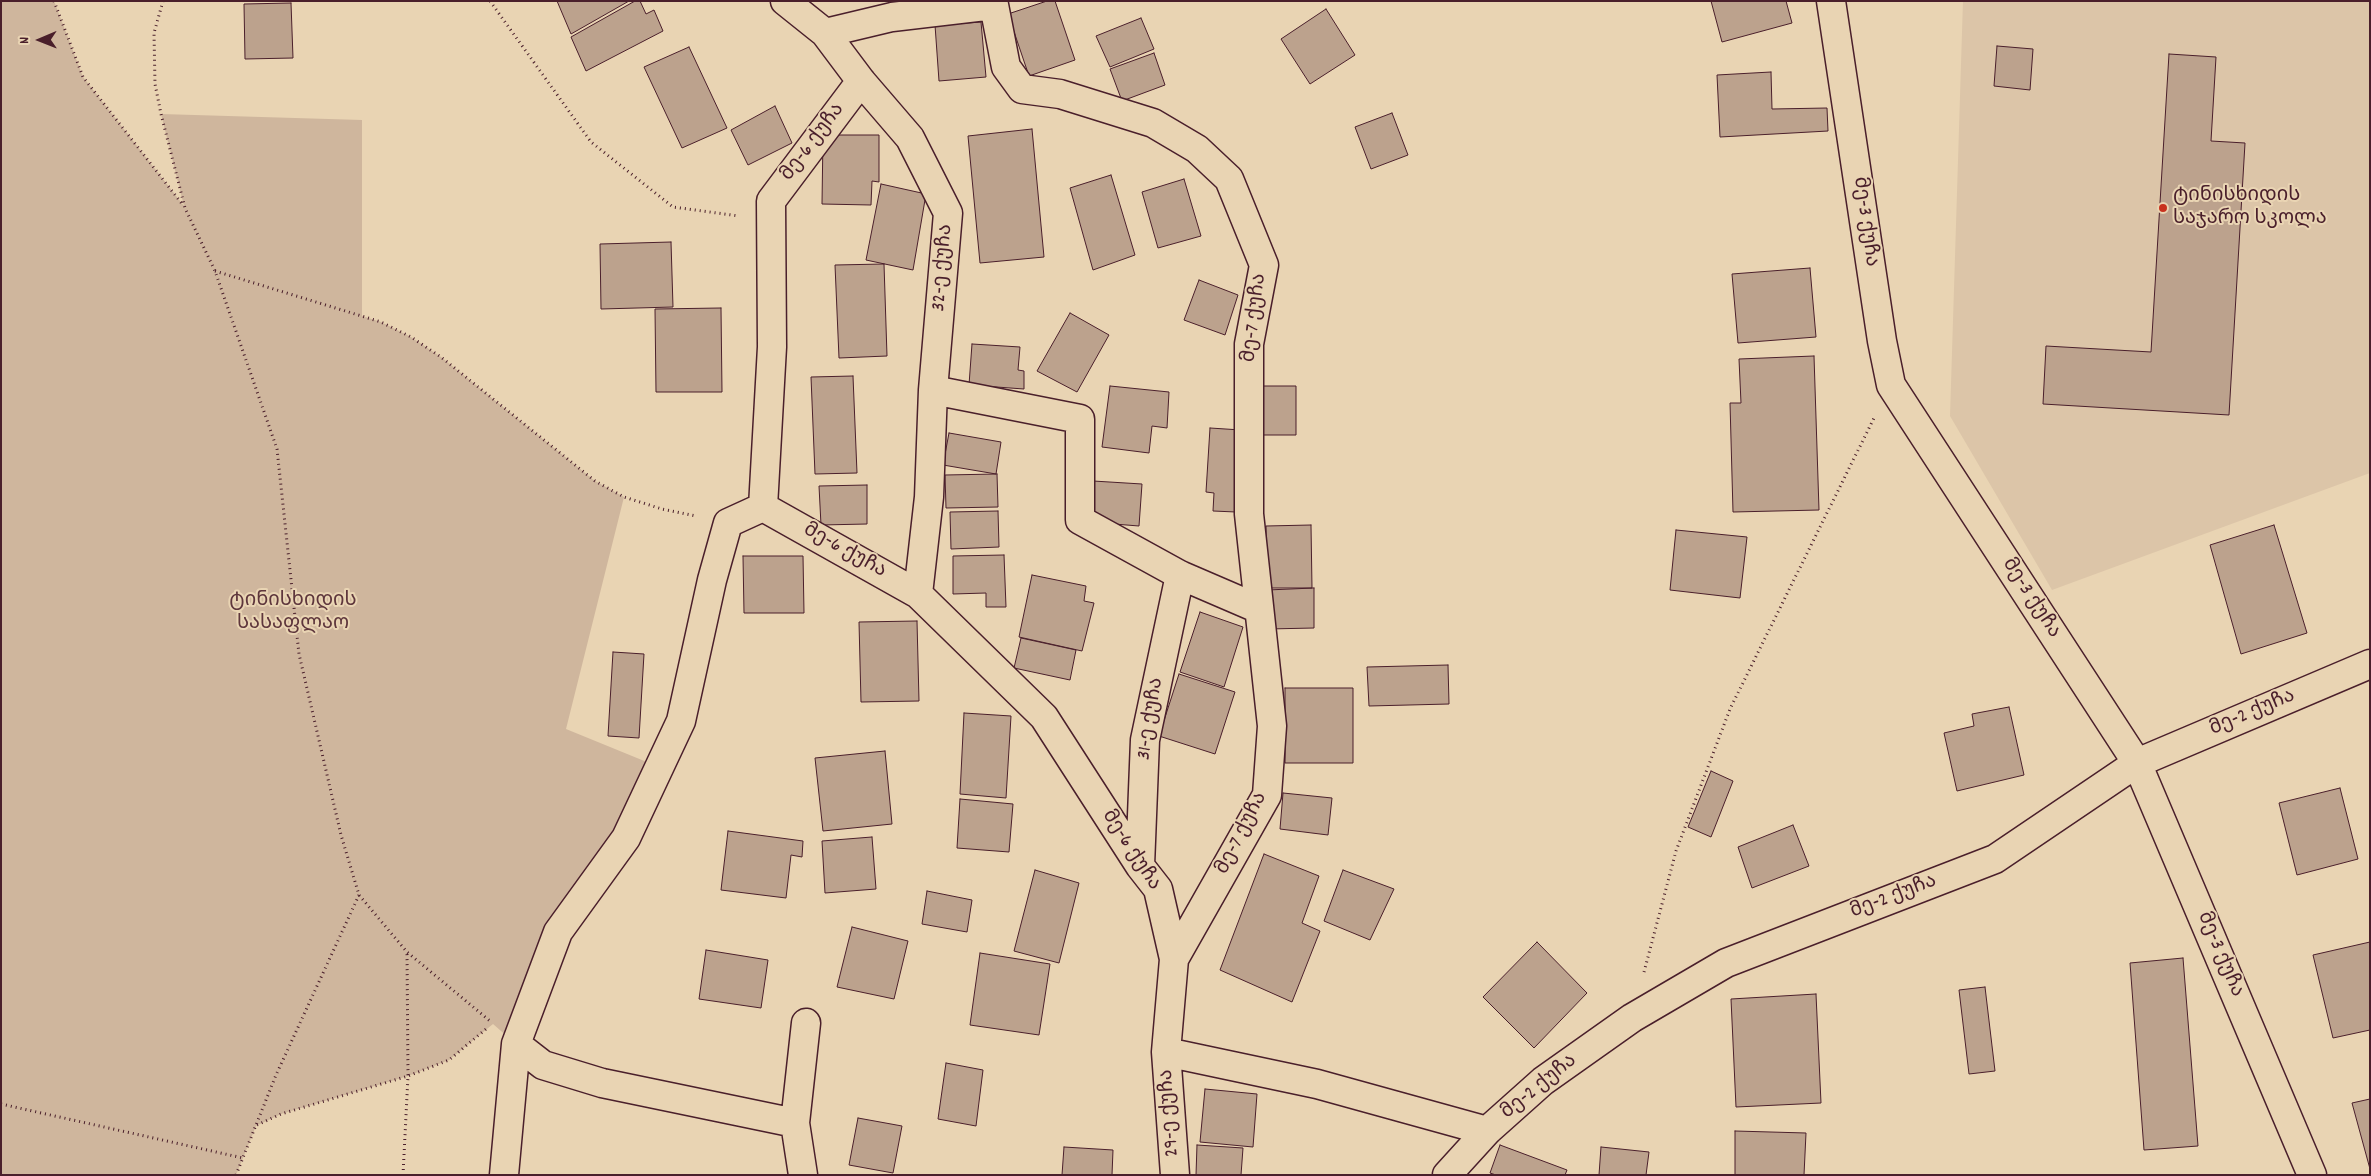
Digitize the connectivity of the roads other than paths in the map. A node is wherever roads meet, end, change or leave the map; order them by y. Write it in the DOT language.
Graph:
graph roads {
  1 [pos="785,1"];
  2 [pos="1831,1"];
  3 [pos="825,32"];
  4 [pos="861,81"];
  5 [pos="933,390"];
  6 [pos="763,507"];
  7 [pos="1180,575"];
  8 [pos="918,594"];
  9 [pos="1259,609"];
  10 [pos="2370,664"];
  11 [pos="2137,763"];
  12 [pos="1140,866"];
  13 [pos="1174,959"];
  14 [pos="806,1023"];
  15 [pos="516,1044"];
  16 [pos="1166,1052"];
  17 [pos="795,1122"];
  18 [pos="1487,1132"];
  19 [pos="504,1175"];
  20 [pos="803,1175"];
  21 [pos="1175,1175"];
  22 [pos="1448,1175"];
  23 [pos="2312,1175"];
  1 -- 3 [label="street, 32-ე ქუჩა"];
  2 -- 11 [label="street, მე-3 ქუჩა"];
  3 -- 4 [label="street, 32-ე ქუჩა"];
  3 -- 9 [label="street, მე-7 ქუჩა"];
  4 -- 5 [label="street, 32-ე ქუჩა"];
  4 -- 6 [label="street, მე-6 ქუჩა"];
  5 -- 7 [label="street"];
  5 -- 8 [label="street, 32-ე ქუჩა"];
  6 -- 8 [label="street, მე-6 ქუჩა"];
  6 -- 15 [label="street"];
  7 -- 9 [label="street"];
  7 -- 12 [label="street, 31-ე ქუჩა"];
  8 -- 12 [label="street, მე-6 ქუჩა"];
  9 -- 13 [label="street, მე-7 ქუჩა"];
  10 -- 11 [label="street, მე-2 ქუჩა"];
  11 -- 18 [label="street, მე-2 ქუჩა"];
  11 -- 23 [label="street, მე-3 ქუჩა"];
  12 -- 13 [label="street, მე-6 ქუჩა"];
  13 -- 16 [label="street, მე-6 ქუჩა"];
  14 -- 17 [label="street"];
  15 -- 17 [label="street"];
  15 -- 19 [label="street"];
  16 -- 18 [label="street"];
  16 -- 21 [label="street, 29-ე ქუჩა"];
  17 -- 20 [label="street"];
  18 -- 22 [label="street, მე-2 ქუჩა"];
}
